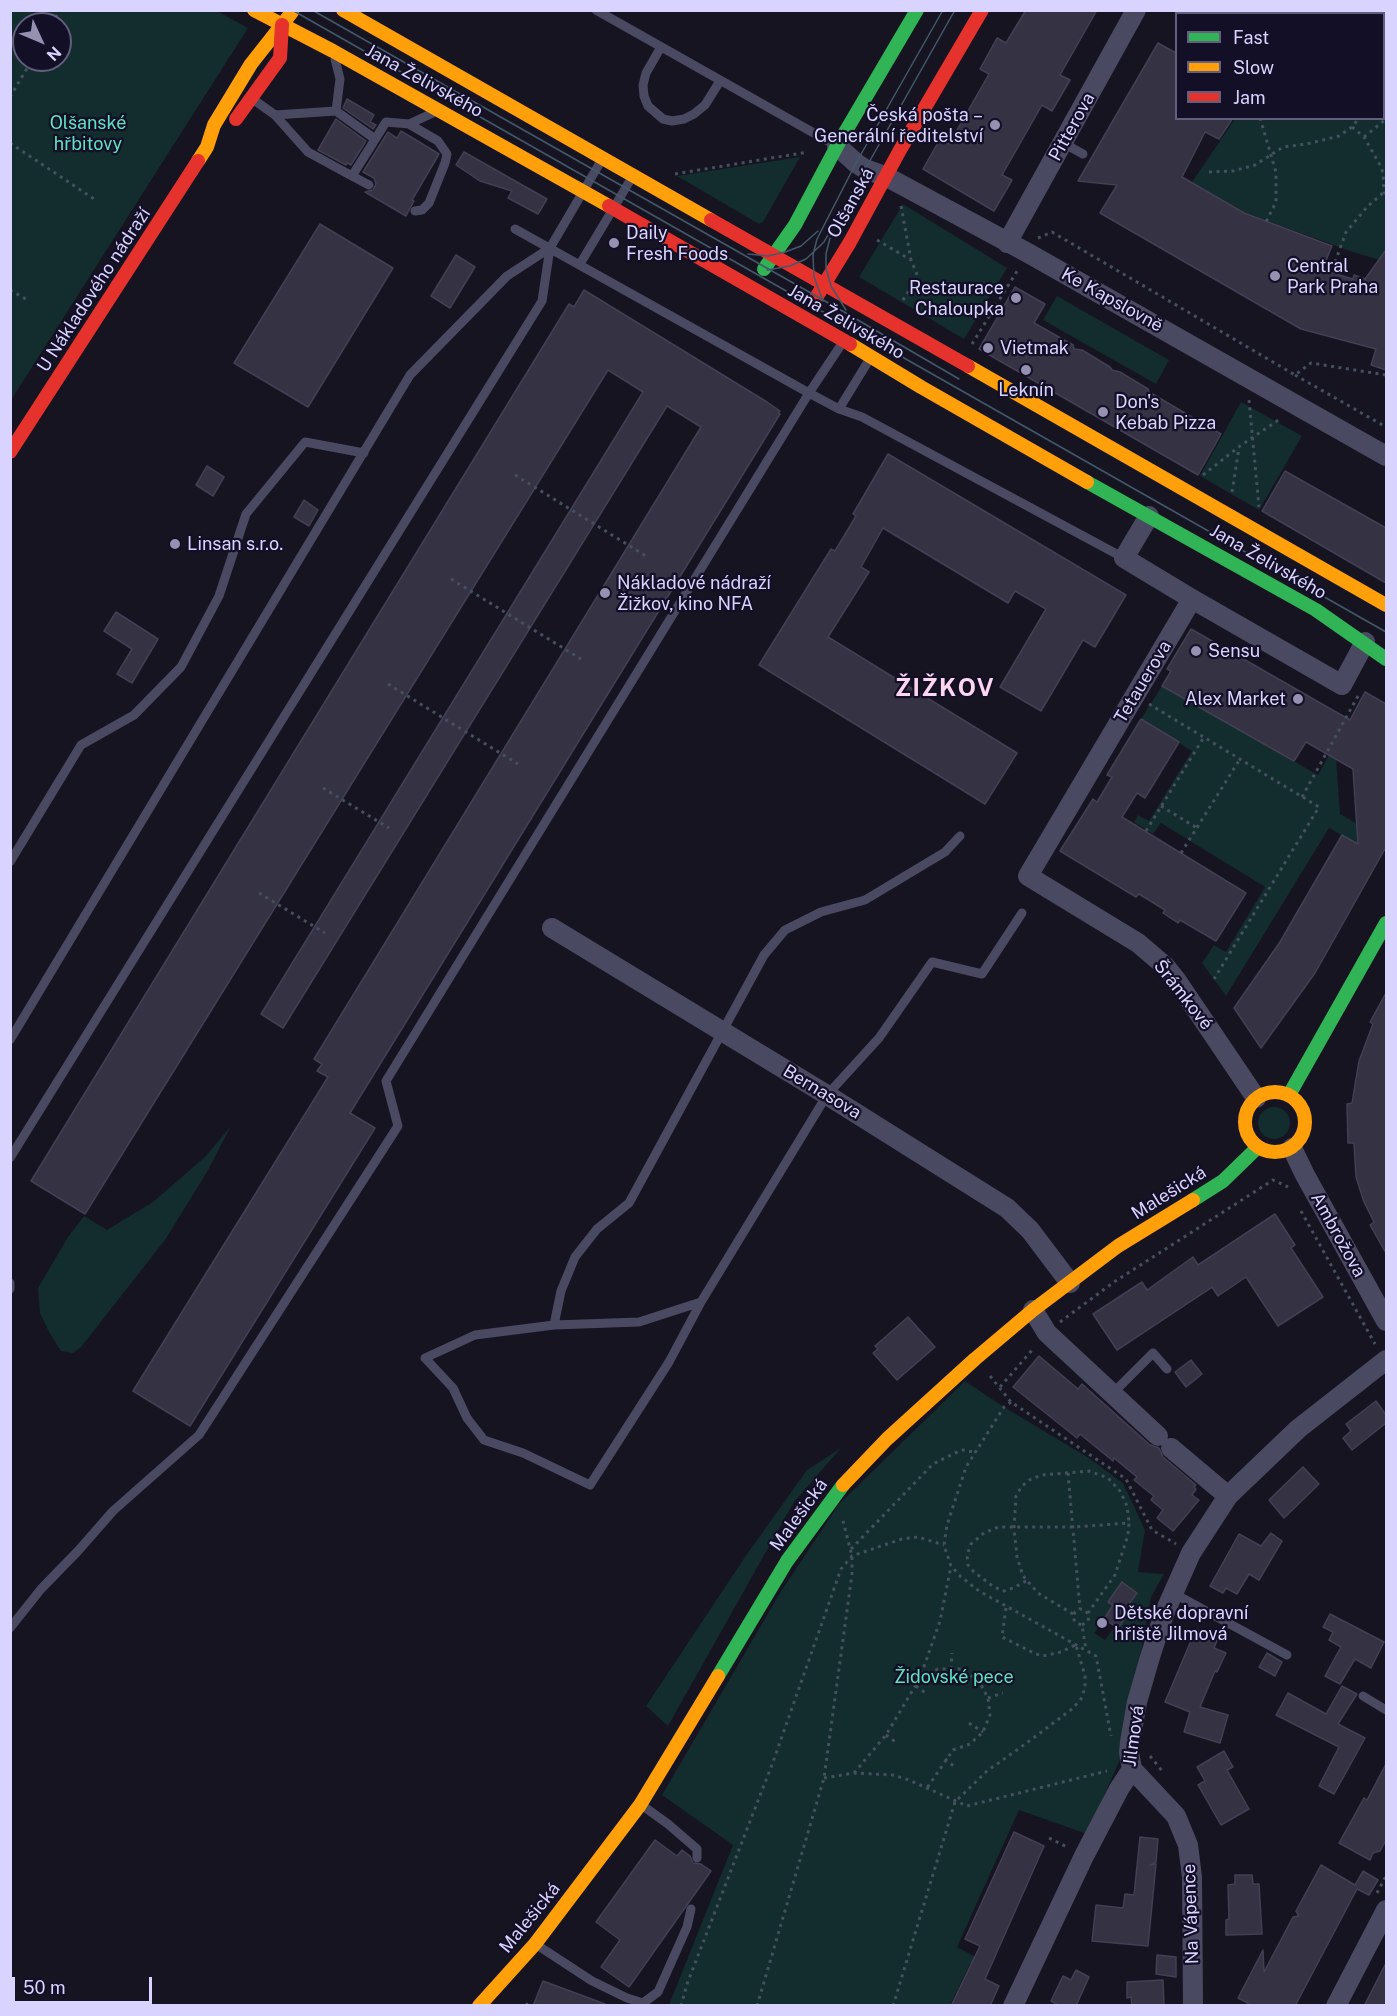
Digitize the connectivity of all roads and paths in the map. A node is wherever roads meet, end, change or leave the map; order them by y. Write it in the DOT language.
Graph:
graph roads {
  1 [pos="254,10"];
  2 [pos="292,10"];
  3 [pos="343,10"];
  4 [pos="596,10"];
  5 [pos="917,10"];
  6 [pos="982,10"];
  7 [pos="1136,10"];
  8 [pos="282,25"];
  9 [pos="661,47"];
  10 [pos="333,51"];
  11 [pos="251,64"];
  12 [pos="25,72"];
  13 [pos="720,81"];
  14 [pos="10,97"];
  15 [pos="251,99"];
  16 [pos="439,110"];
  17 [pos="336,111"];
  18 [pos="275,115"];
  19 [pos="1261,120"];
  20 [pos="1357,120"];
  21 [pos="1385,120"];
  22 [pos="409,124"];
  23 [pos="1352,127"];
  24 [pos="1364,137"];
  25 [pos="375,139"];
  26 [pos="10,143"];
  27 [pos="1063,143"];
  28 [pos="837,146"];
  29 [pos="207,147"];
  30 [pos="809,151"];
  31 [pos="1083,154"];
  32 [pos="1270,155"];
  33 [pos="602,159"];
  34 [pos="1209,172"];
  35 [pos="352,176"];
  36 [pos="665,176"];
  37 [pos="633,177"];
  38 [pos="887,177"];
  39 [pos="369,185"];
  40 [pos="583,192"];
  41 [pos="1385,193"];
  42 [pos="94,199"];
  43 [pos="899,199"];
  44 [pos="613,209"];
  45 [pos="415,211"];
  46 [pos="1265,224"];
  47 [pos="515,229"];
  48 [pos="1038,238"];
  49 [pos="876,239"];
  50 [pos="1007,243"];
  51 [pos="550,248"];
  52 [pos="772,255"];
  53 [pos="911,260"];
  54 [pos="1335,262"];
  55 [pos="580,264"];
  56 [pos="1020,266"];
  57 [pos="824,286"];
  58 [pos="753,289"];
  59 [pos="10,290"];
  60 [pos="26,299"];
  61 [pos="898,307"];
  62 [pos="803,317"];
  63 [pos="844,340"];
  64 [pos="969,349"];
  65 [pos="871,357"];
  66 [pos="1295,375"];
  67 [pos="1386,375"];
  68 [pos="809,393"];
  69 [pos="1248,398"];
  70 [pos="839,409"];
  71 [pos="1282,418"];
  72 [pos="1386,427"];
  73 [pos="1252,438"];
  74 [pos="1239,446"];
  75 [pos="10,452"];
  76 [pos="364,453"];
  77 [pos="1386,456"];
  78 [pos="515,476"];
  79 [pos="1194,482"];
  80 [pos="1231,501"];
  81 [pos="1149,516"];
  82 [pos="1260,518"];
  83 [pos="646,556"];
  84 [pos="1124,558"];
  85 [pos="451,579"];
  86 [pos="1192,599"];
  87 [pos="1386,605"];
  88 [pos="1365,642"];
  89 [pos="581,659"];
  90 [pos="1386,659"];
  91 [pos="388,684"];
  92 [pos="1360,693"];
  93 [pos="1135,696"];
  94 [pos="1204,738"];
  95 [pos="1240,759"];
  96 [pos="518,764"];
  97 [pos="323,788"];
  98 [pos="1302,797"];
  99 [pos="1161,806"];
  100 [pos="389,828"];
  101 [pos="1197,828"];
  102 [pos="1146,831"];
  103 [pos="960,836"];
  104 [pos="1181,853"];
  105 [pos="10,862"];
  106 [pos="1028,876"];
  107 [pos="259,893"];
  108 [pos="1022,913"];
  109 [pos="1386,923"];
  110 [pos="552,928"];
  111 [pos="325,933"];
  112 [pos="1214,979"];
  113 [pos="721,1031"];
  114 [pos="10,1040"];
  115 [pos="827,1095"];
  116 [pos="1289,1095"];
  117 [pos="1256,1098"];
  118 [pos="1258,1147"];
  119 [pos="1292,1148"];
  120 [pos="10,1158"];
  121 [pos="1293,1196"];
  122 [pos="1298,1206"];
  123 [pos="10,1283"];
  124 [pos="1070,1283"];
  125 [pos="10,1289"];
  126 [pos="701,1302"];
  127 [pos="1034,1310"];
  128 [pos="1386,1321"];
  129 [pos="554,1325"];
  130 [pos="1047,1333"];
  131 [pos="1386,1361"];
  132 [pos="1167,1369"];
  133 [pos="987,1372"];
  134 [pos="1000,1387"];
  135 [pos="1112,1394"];
  136 [pos="1011,1402"];
  137 [pos="974,1452"];
  138 [pos="1068,1473"];
  139 [pos="836,1493"];
  140 [pos="1228,1496"];
  141 [pos="1129,1523"];
  142 [pos="1074,1527"];
  143 [pos="1014,1528"];
  144 [pos="945,1545"];
  145 [pos="1178,1545"];
  146 [pos="851,1549"];
  147 [pos="852,1556"];
  148 [pos="951,1566"];
  149 [pos="1026,1581"];
  150 [pos="1172,1593"];
  151 [pos="1006,1608"];
  152 [pos="1080,1609"];
  153 [pos="1088,1613"];
  154 [pos="1073,1614"];
  155 [pos="1082,1625"];
  156 [pos="10,1628"];
  157 [pos="1076,1645"];
  158 [pos="1086,1650"];
  159 [pos="952,1653"];
  160 [pos="1287,1655"];
  161 [pos="951,1669"];
  162 [pos="920,1678"];
  163 [pos="916,1686"];
  164 [pos="1003,1693"];
  165 [pos="928,1695"];
  166 [pos="1363,1696"];
  167 [pos="988,1698"];
  168 [pos="1386,1710"];
  169 [pos="969,1723"];
  170 [pos="983,1732"];
  171 [pos="886,1734"];
  172 [pos="1111,1737"];
  173 [pos="897,1743"];
  174 [pos="1147,1749"];
  175 [pos="1149,1755"];
  176 [pos="945,1759"];
  177 [pos="956,1768"];
  178 [pos="1132,1769"];
  179 [pos="854,1773"];
  180 [pos="824,1779"];
  181 [pos="927,1788"];
  182 [pos="955,1802"];
  183 [pos="640,1804"];
  184 [pos="697,1858"];
  185 [pos="691,1909"];
  186 [pos="1386,1910"];
  187 [pos="535,1944"];
  188 [pos="479,2006"];
  189 [pos="681,2006"];
  190 [pos="757,2006"];
  191 [pos="893,2006"];
  192 [pos="1013,2006"];
  193 [pos="1193,2006"];
  194 [pos="1336,2006"];
  1 -- 8 [label="street, Jana Želivského"];
  2 -- 8 [label="street"];
  3 -- 33 [label="street, Jana Želivského"];
  4 -- 9 [label="lane"];
  5 -- 28 [label="street"];
  6 -- 38 [label="street, Olšanská"];
  7 -- 27 [label="street, Pitterova"];
  8 -- 10 [label="street, Jana Želivského"];
  8 -- 11 [label="street, U Nákladového nádraží"];
  8 -- 15 [label="street, U Nákladového nádraží"];
  9 -- 13 [label="lane"];
  9 -- 13 [label="lane"];
  10 -- 16 [label="street, Jana Želivského"];
  10 -- 17 [label="lane"];
  11 -- 15 [label="lane"];
  11 -- 29 [label="street, U Nákladového nádraží"];
  12 -- 14 [label="path"];
  13 -- 28 [label="lane"];
  15 -- 18 [label="lane"];
  15 -- 29 [label="street, U Nákladového nádraží"];
  16 -- 22 [label="lane"];
  16 -- 40 [label="street, Jana Želivského"];
  17 -- 18 [label="lane"];
  17 -- 25 [label="lane"];
  18 -- 35 [label="lane"];
  19 -- 32 [label="path"];
  20 -- 23 [label="path"];
  21 -- 24 [label="path"];
  22 -- 25 [label="lane"];
  22 -- 45 [label="lane"];
  23 -- 24 [label="path"];
  23 -- 32 [label="path"];
  24 -- 41 [label="path"];
  25 -- 35 [label="lane"];
  26 -- 42 [label="path"];
  27 -- 31 [label="lane"];
  27 -- 50 [label="street, Pitterova"];
  28 -- 38 [label="street, Ke Kapslovně"];
  28 -- 52 [label="street"];
  29 -- 75 [label="street, U Nákladového nádraží"];
  30 -- 36 [label="path"];
  32 -- 34 [label="path"];
  32 -- 46 [label="path"];
  33 -- 37 [label="street, Jana Želivského"];
  33 -- 40 [label="lane"];
  35 -- 39 [label="lane"];
  37 -- 44 [label="lane"];
  37 -- 52 [label="street, Jana Želivského"];
  38 -- 50 [label="street, Ke Kapslovně"];
  38 -- 57 [label="street, Olšanská"];
  40 -- 44 [label="street, Jana Želivského"];
  40 -- 51 [label="lane"];
  41 -- 54 [label="path"];
  43 -- 53 [label="path"];
  44 -- 55 [label="lane"];
  44 -- 58 [label="street, Jana Želivského"];
  47 -- 51 [label="lane"];
  48 -- 66 [label="path"];
  49 -- 53 [label="path"];
  50 -- 77 [label="street, Ke Kapslovně"];
  51 -- 55 [label="lane"];
  51 -- 76 [label="lane"];
  51 -- 120 [label="lane"];
  52 -- 57 [label="street, Jana Želivského"];
  52 -- 58 [label="street"];
  53 -- 61 [label="path"];
  55 -- 68 [label="lane"];
  56 -- 64 [label="path"];
  57 -- 62 [label="street, Olšanská"];
  57 -- 87 [label="street, Jana Želivského"];
  58 -- 62 [label="street, Jana Želivského"];
  59 -- 60 [label="path"];
  62 -- 63 [label="street, Jana Želivského"];
  63 -- 65 [label="street, Jana Želivského"];
  63 -- 68 [label="lane"];
  65 -- 70 [label="lane"];
  65 -- 81 [label="street, Jana Želivského"];
  66 -- 67 [label="path"];
  66 -- 72 [label="path"];
  68 -- 70 [label="lane"];
  68 -- 156 [label="lane"];
  69 -- 73 [label="path"];
  70 -- 84 [label="lane"];
  71 -- 73 [label="path"];
  73 -- 74 [label="path"];
  73 -- 82 [label="path"];
  74 -- 79 [label="path"];
  74 -- 80 [label="path"];
  76 -- 105 [label="lane"];
  76 -- 114 [label="lane"];
  78 -- 83 [label="path"];
  81 -- 84 [label="street"];
  81 -- 88 [label="street, Jana Želivského"];
  84 -- 86 [label="street"];
  85 -- 89 [label="path"];
  86 -- 88 [label="street"];
  86 -- 93 [label="street, Tetauerova"];
  88 -- 90 [label="street, Jana Želivského"];
  91 -- 96 [label="path"];
  92 -- 98 [label="path"];
  93 -- 94 [label="path"];
  93 -- 106 [label="street, Tetauerova"];
  94 -- 95 [label="path"];
  94 -- 99 [label="path"];
  95 -- 98 [label="path"];
  95 -- 101 [label="path"];
  97 -- 100 [label="path"];
  98 -- 112 [label="path"];
  99 -- 101 [label="path"];
  99 -- 102 [label="path"];
  101 -- 104 [label="path"];
  103 -- 113 [label="lane"];
  106 -- 117 [label="street, Šrámkové"];
  107 -- 111 [label="path"];
  108 -- 115 [label="lane"];
  109 -- 116 [label="street"];
  110 -- 113 [label="street, Bernasova"];
  113 -- 115 [label="street, Bernasova"];
  113 -- 129 [label="lane"];
  115 -- 124 [label="street, Bernasova"];
  115 -- 126 [label="lane"];
  116 -- 117 [label="street"];
  116 -- 119 [label="street"];
  117 -- 118 [label="street"];
  118 -- 119 [label="street"];
  118 -- 124 [label="street, Malešická"];
  119 -- 128 [label="street, Ambrožova"];
  121 -- 130 [label="path"];
  122 -- 131 [label="path"];
  123 -- 125 [label="lane"];
  124 -- 127 [label="street, Malešická"];
  126 -- 129 [label="lane"];
  126 -- 129 [label="lane"];
  127 -- 130 [label="street"];
  127 -- 139 [label="street, Malešická"];
  130 -- 134 [label="path"];
  130 -- 135 [label="street"];
  131 -- 140 [label="street, Jilmová"];
  132 -- 135 [label="lane"];
  133 -- 134 [label="path"];
  134 -- 136 [label="path"];
  135 -- 140 [label="street"];
  136 -- 137 [label="path"];
  136 -- 145 [label="path"];
  137 -- 144 [label="path"];
  137 -- 146 [label="path"];
  138 -- 141 [label="path"];
  138 -- 142 [label="path"];
  138 -- 143 [label="path"];
  139 -- 146 [label="path"];
  139 -- 183 [label="street, Malešická"];
  140 -- 150 [label="street, Jilmová"];
  141 -- 142 [label="path"];
  141 -- 153 [label="path"];
  142 -- 143 [label="path"];
  142 -- 152 [label="path"];
  143 -- 149 [label="path"];
  143 -- 149 [label="path"];
  144 -- 147 [label="path"];
  144 -- 148 [label="path"];
  146 -- 147 [label="path"];
  147 -- 180 [label="path"];
  147 -- 189 [label="path"];
  148 -- 151 [label="path"];
  148 -- 162 [label="path"];
  149 -- 154 [label="path"];
  150 -- 160 [label="lane"];
  150 -- 178 [label="street, Jilmová"];
  151 -- 157 [label="path"];
  151 -- 157 [label="path"];
  152 -- 153 [label="path"];
  152 -- 154 [label="path"];
  153 -- 155 [label="path"];
  154 -- 155 [label="path"];
  155 -- 158 [label="path"];
  157 -- 158 [label="path"];
  157 -- 182 [label="path"];
  158 -- 172 [label="path"];
  159 -- 161 [label="path"];
  161 -- 162 [label="path"];
  161 -- 167 [label="path"];
  162 -- 163 [label="path"];
  163 -- 165 [label="path"];
  163 -- 171 [label="path"];
  164 -- 167 [label="path"];
  166 -- 168 [label="lane"];
  167 -- 170 [label="path"];
  169 -- 170 [label="path"];
  170 -- 176 [label="path"];
  171 -- 173 [label="path"];
  171 -- 179 [label="path"];
  174 -- 175 [label="path"];
  176 -- 177 [label="path"];
  176 -- 181 [label="path"];
  178 -- 182 [label="path"];
  178 -- 192 [label="street, Jilmová"];
  178 -- 193 [label="street, Na Vápence"];
  179 -- 180 [label="path"];
  179 -- 181 [label="path"];
  180 -- 190 [label="path"];
  181 -- 182 [label="path"];
  182 -- 191 [label="path"];
  183 -- 184 [label="lane"];
  183 -- 187 [label="street, Malešická"];
  185 -- 187 [label="lane"];
  186 -- 194 [label="street"];
  187 -- 188 [label="street, Malešická"];
}
